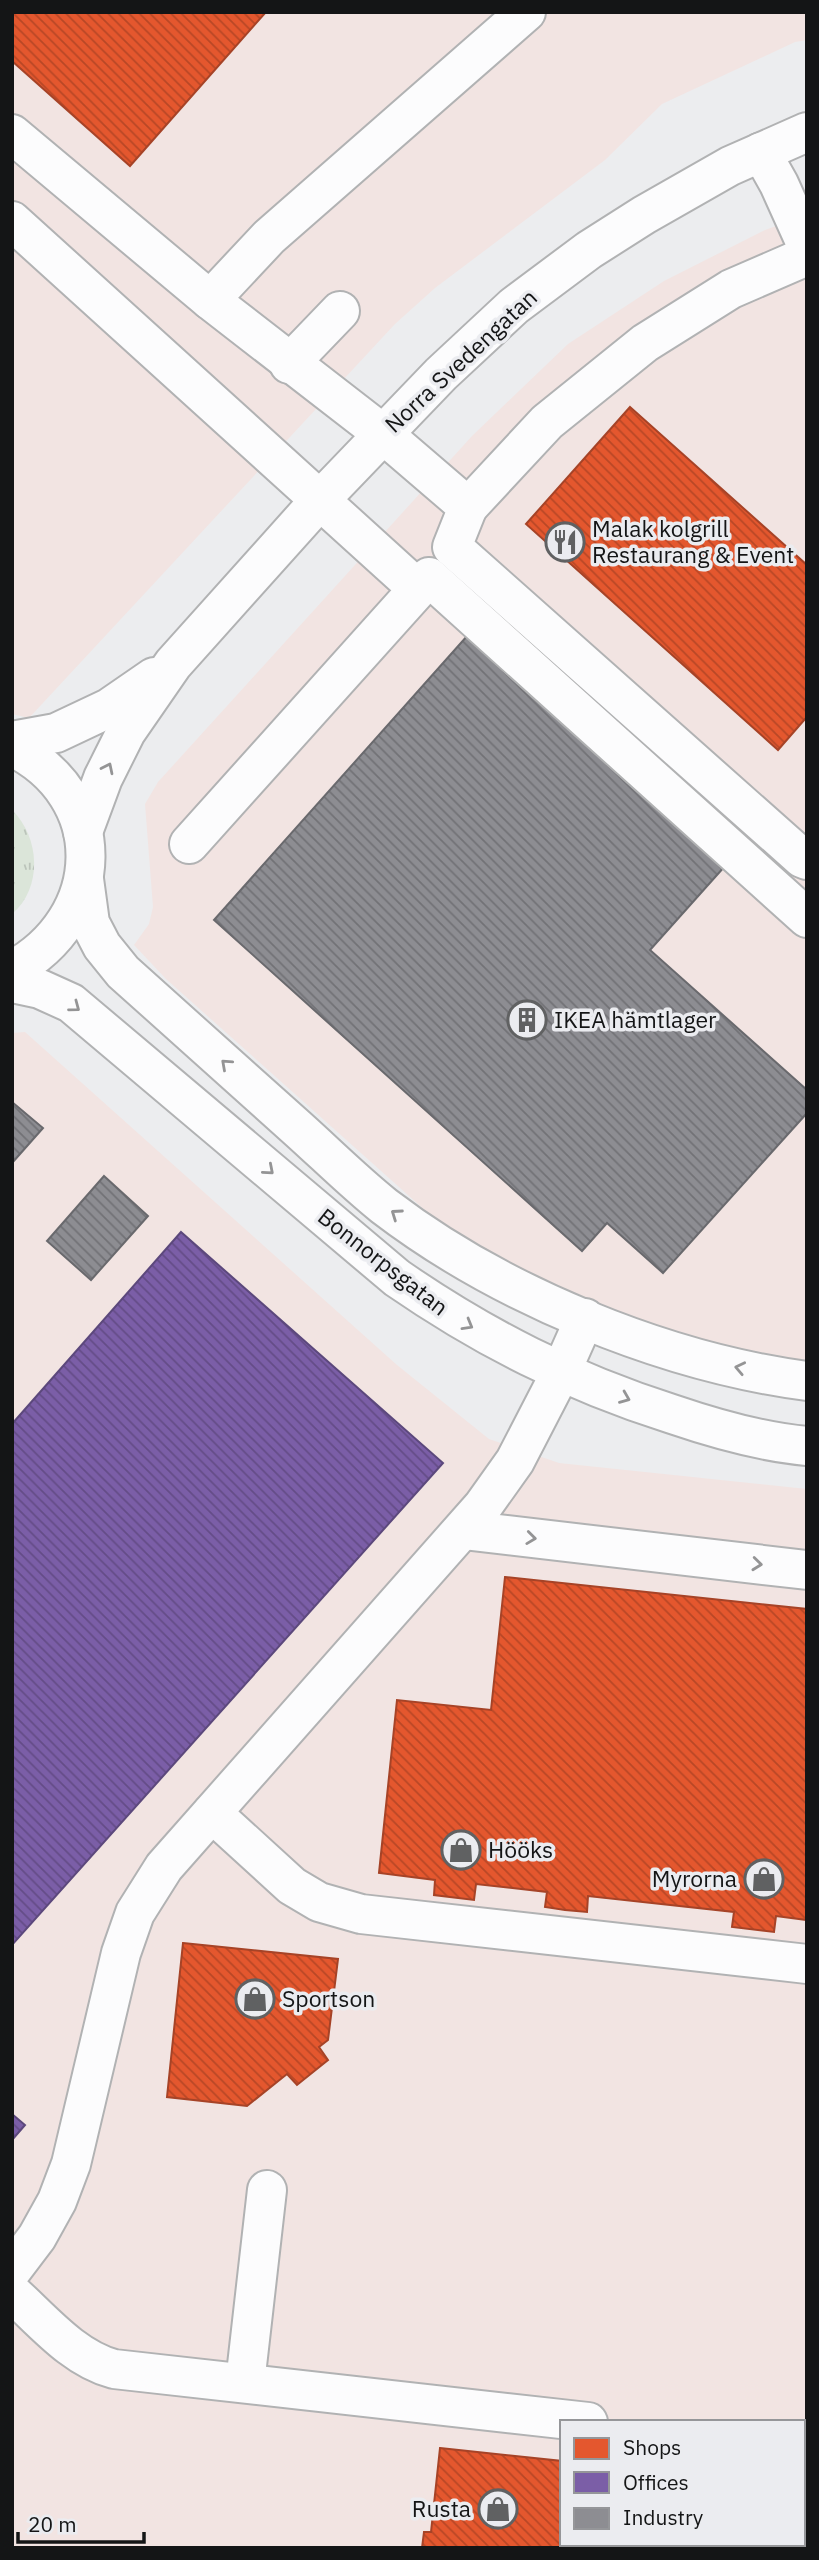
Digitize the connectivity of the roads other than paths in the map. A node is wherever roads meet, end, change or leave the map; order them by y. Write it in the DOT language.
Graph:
graph roads {
  1 [pos="526,12"];
  2 [pos="807,132"];
  3 [pos="12,134"];
  4 [pos="761,152"];
  5 [pos="12,221"];
  6 [pos="807,246"];
  7 [pos="807,256"];
  8 [pos="210,300"];
  9 [pos="341,311"];
  10 [pos="289,364"];
  11 [pos="383,434"];
  12 [pos="320,500"];
  13 [pos="468,507"];
  14 [pos="418,589"];
  15 [pos="173,664"];
  16 [pos="12,741"];
  17 [pos="12,747"];
  18 [pos="83,832"];
  19 [pos="189,844"];
  20 [pos="807,860"];
  21 [pos="84,879"];
  22 [pos="807,918"];
  23 [pos="12,970"];
  24 [pos="12,983"];
  25 [pos="585,1318"];
  26 [pos="561,1372"];
  27 [pos="807,1381"];
  28 [pos="807,1446"];
  29 [pos="463,1530"];
  30 [pos="807,1570"];
  31 [pos="212,1813"];
  32 [pos="807,1964"];
  33 [pos="267,2190"];
  34 [pos="12,2270"];
  35 [pos="12,2293"];
  36 [pos="246,2383"];
  37 [pos="570,2420"];
  1 -- 8 [label="street"];
  2 -- 4 [label="street, Norra Svedengatan"];
  3 -- 8 [label="street"];
  4 -- 6 [label="street"];
  4 -- 11 [label="street, Norra Svedengatan"];
  5 -- 12 [label="street"];
  7 -- 13 [label="street"];
  8 -- 10 [label="street"];
  9 -- 10 [label="street"];
  10 -- 11 [label="street"];
  11 -- 12 [label="street, Norra Svedengatan"];
  11 -- 13 [label="street"];
  12 -- 14 [label="street"];
  12 -- 15 [label="street, Norra Svedengatan"];
  13 -- 20 [label="street"];
  14 -- 19 [label="street"];
  14 -- 22 [label="street"];
  15 -- 16 [label="street, Norra Svedengatan"];
  18 -- 15 [label="street, Norra Svedengatan, one-way"];
  17 -- 18 [label="street"];
  18 -- 21 [label="street"];
  21 -- 23 [label="street"];
  25 -- 21 [label="street, Bonnorpsgatan, one-way"];
  24 -- 26 [label="street, Bonnorpsgatan, one-way"];
  25 -- 26 [label="street"];
  27 -- 25 [label="street, Bonnorpsgatan, one-way"];
  26 -- 28 [label="street, Bonnorpsgatan, one-way"];
  26 -- 29 [label="street"];
  29 -- 30 [label="street, one-way"];
  29 -- 31 [label="street"];
  31 -- 32 [label="street"];
  31 -- 34 [label="street"];
  33 -- 36 [label="street"];
  35 -- 36 [label="street"];
  36 -- 37 [label="street"];
}
